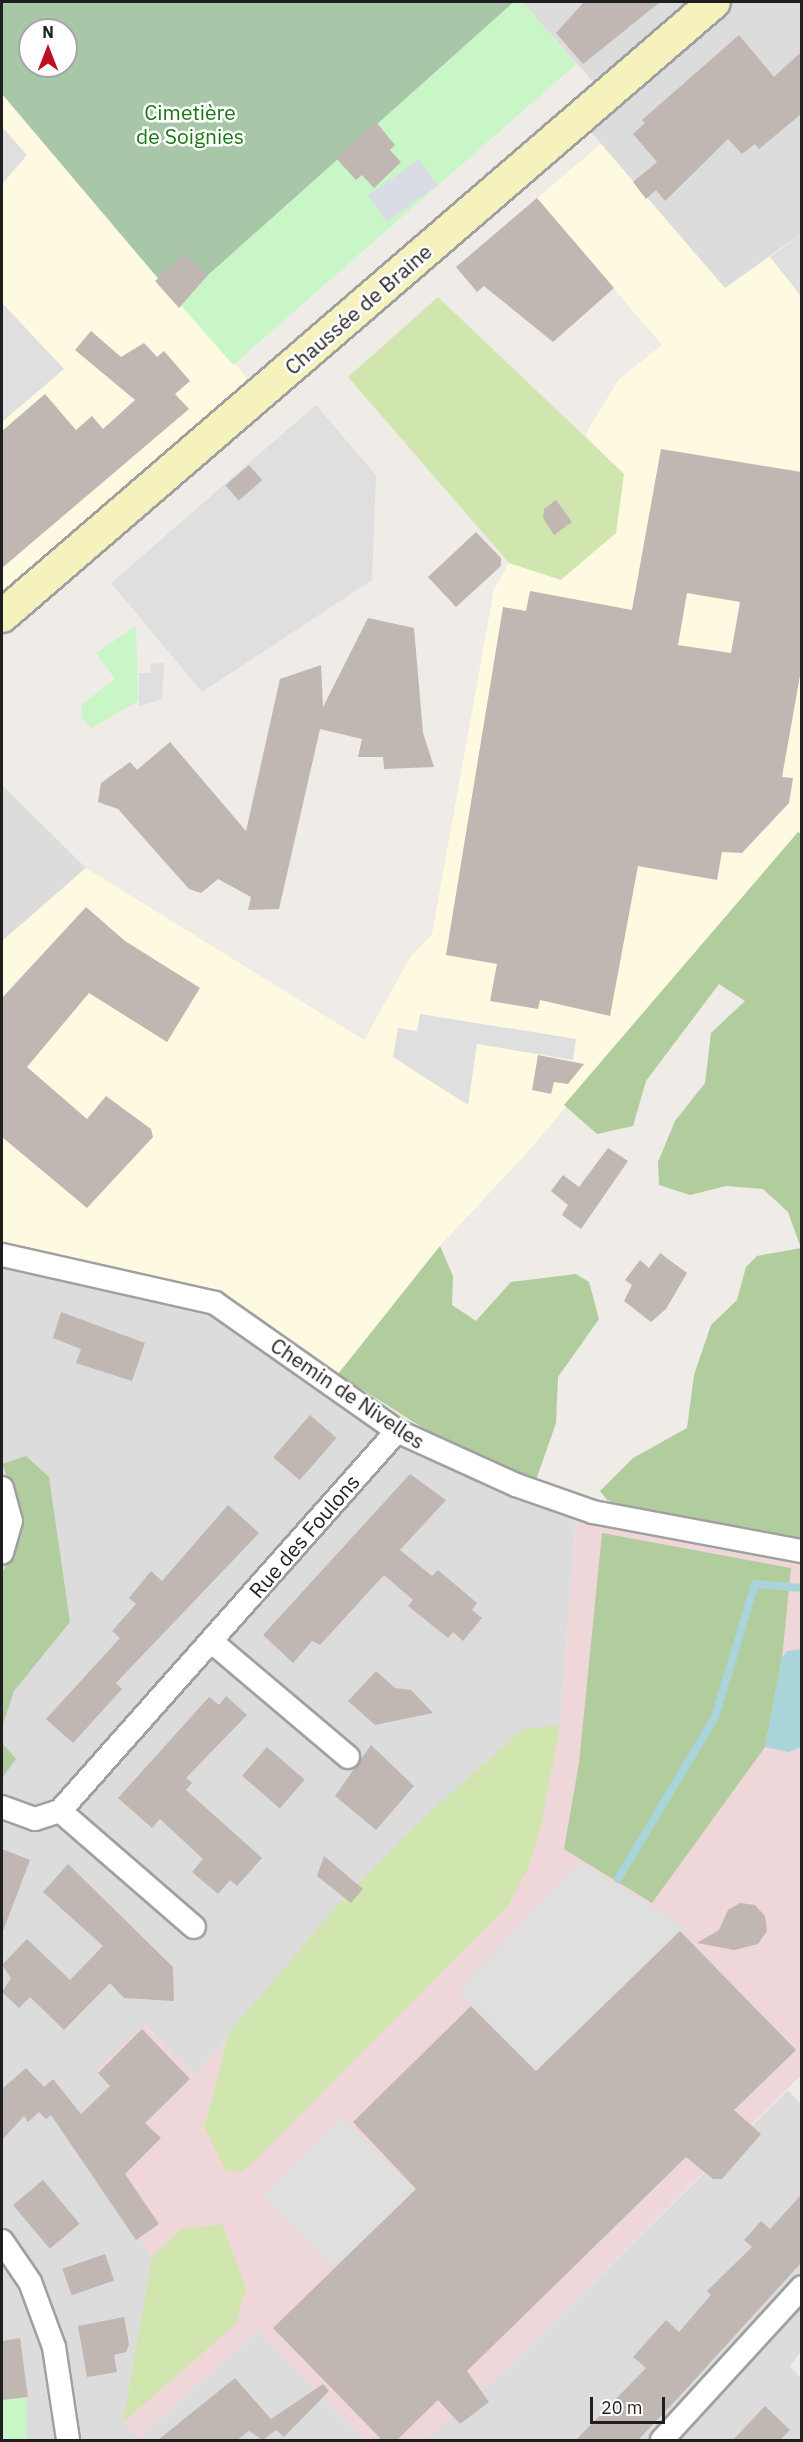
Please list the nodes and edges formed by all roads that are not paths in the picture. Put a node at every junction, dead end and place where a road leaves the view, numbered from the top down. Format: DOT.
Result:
graph roads {
  1 [pos="714,2"];
  2 [pos="2,616"];
  3 [pos="2,1255"];
  4 [pos="397,1431"];
  5 [pos="2,1488"];
  6 [pos="801,1551"];
  7 [pos="2,1553"];
  8 [pos="212,1642"];
  9 [pos="348,1757"];
  10 [pos="2,1807"];
  11 [pos="60,1811"];
  12 [pos="194,1927"];
  13 [pos="2,2241"];
  14 [pos="801,2287"];
  15 [pos="68,2440"];
  16 [pos="662,2440"];
  1 -- 2 [label="street, Chaussée de Braine"];
  3 -- 4 [label="street, Chemin de Nivelles"];
  4 -- 6 [label="street, Chemin de Nivelles"];
  4 -- 8 [label="street, Rue des Foulons"];
  5 -- 7 [label="street"];
  8 -- 9 [label="street"];
  8 -- 11 [label="street, Rue des Foulons"];
  10 -- 11 [label="street"];
  11 -- 12 [label="street"];
  13 -- 15 [label="street"];
  14 -- 16 [label="street"];
}
